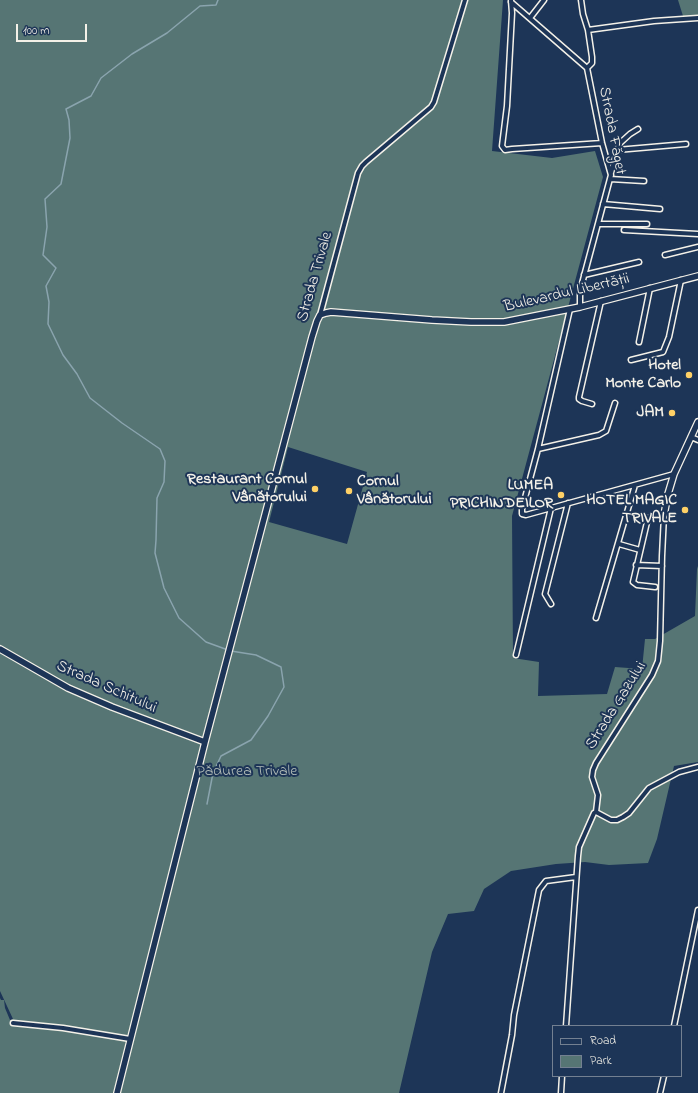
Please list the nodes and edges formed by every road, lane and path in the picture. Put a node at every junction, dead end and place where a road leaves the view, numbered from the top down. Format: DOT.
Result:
graph roads {
  1 [pos="466,0"];
  2 [pos="544,0"];
  3 [pos="581,0"];
  4 [pos="511,1"];
  5 [pos="530,18"];
  6 [pos="698,18"];
  7 [pos="588,30"];
  8 [pos="586,68"];
  9 [pos="638,129"];
  10 [pos="602,143"];
  11 [pos="686,144"];
  12 [pos="618,150"];
  13 [pos="611,177"];
  14 [pos="644,181"];
  15 [pos="603,204"];
  16 [pos="660,209"];
  17 [pos="598,224"];
  18 [pos="647,224"];
  19 [pos="624,230"];
  20 [pos="698,234"];
  21 [pos="698,248"];
  22 [pos="665,255"];
  23 [pos="639,262"];
  24 [pos="584,275"];
  25 [pos="698,276"];
  26 [pos="681,280"];
  27 [pos="650,288"];
  28 [pos="602,301"];
  29 [pos="580,307"];
  30 [pos="570,309"];
  31 [pos="320,316"];
  32 [pos="639,342"];
  33 [pos="631,360"];
  34 [pos="592,404"];
  35 [pos="615,404"];
  36 [pos="698,422"];
  37 [pos="691,438"];
  38 [pos="698,440"];
  39 [pos="538,449"];
  40 [pos="674,474"];
  41 [pos="635,485"];
  42 [pos="568,503"];
  43 [pos="551,508"];
  44 [pos="664,515"];
  45 [pos="648,518"];
  46 [pos="619,544"];
  47 [pos="640,550"];
  48 [pos="636,565"];
  49 [pos="662,566"];
  50 [pos="655,587"];
  51 [pos="551,604"];
  52 [pos="596,618"];
  53 [pos="0,649"];
  54 [pos="516,655"];
  55 [pos="205,742"];
  56 [pos="698,767"];
  57 [pos="596,812"];
  58 [pos="576,877"];
  59 [pos="698,910"];
  60 [pos="13,1023"];
  61 [pos="566,1025"];
  62 [pos="674,1025"];
  63 [pos="130,1039"];
  64 [pos="562,1077"];
  65 [pos="664,1077"];
  66 [pos="117,1093"];
  67 [pos="501,1093"];
  68 [pos="561,1093"];
  69 [pos="660,1093"];
  1 -- 31 [label="street, Strada Trivale"];
  2 -- 5 [label="street"];
  3 -- 7 [label="street, Strada Făget"];
  4 -- 5 [label="street"];
  4 -- 10 [label="street"];
  5 -- 8 [label="street"];
  6 -- 7 [label="street"];
  7 -- 8 [label="street, Strada Făget"];
  8 -- 10 [label="street, Strada Făget"];
  9 -- 12 [label="street"];
  10 -- 13 [label="street, Strada Făget"];
  11 -- 12 [label="street"];
  12 -- 13 [label="street"];
  13 -- 14 [label="street"];
  13 -- 15 [label="street, Strada Făget"];
  15 -- 16 [label="street"];
  15 -- 17 [label="street, Strada Făget"];
  17 -- 18 [label="street"];
  17 -- 24 [label="street, Strada Făget"];
  19 -- 20 [label="street"];
  21 -- 22 [label="street"];
  23 -- 24 [label="street"];
  24 -- 29 [label="street, Strada Făget"];
  25 -- 26 [label="main road, Bulevardul Libertății"];
  26 -- 27 [label="main road, Bulevardul Libertății"];
  26 -- 33 [label="street"];
  27 -- 28 [label="main road, Bulevardul Libertății"];
  27 -- 32 [label="street"];
  28 -- 29 [label="main road, Bulevardul Libertății"];
  28 -- 34 [label="street"];
  29 -- 30 [label="main road, Bulevardul Libertății"];
  30 -- 31 [label="main road, Bulevardul Libertății"];
  30 -- 39 [label="street"];
  31 -- 55 [label="main road, Strada Trivale"];
  35 -- 39 [label="street"];
  36 -- 37 [label="main road"];
  37 -- 38 [label="street"];
  37 -- 40 [label="main road"];
  39 -- 43 [label="street"];
  40 -- 41 [label="street"];
  40 -- 44 [label="main road"];
  41 -- 42 [label="street"];
  41 -- 46 [label="street"];
  42 -- 43 [label="street"];
  42 -- 51 [label="street"];
  43 -- 54 [label="street"];
  44 -- 49 [label="street, Strada Gazului"];
  45 -- 47 [label="street"];
  46 -- 47 [label="street"];
  46 -- 52 [label="street"];
  47 -- 48 [label="street"];
  48 -- 49 [label="street"];
  48 -- 50 [label="street"];
  49 -- 57 [label="street, Strada Gazului"];
  53 -- 55 [label="main road, Strada Schitului"];
  55 -- 63 [label="main road, Strada Trivale"];
  56 -- 57 [label="street"];
  57 -- 58 [label="street"];
  58 -- 61 [label="street"];
  58 -- 67 [label="street"];
  59 -- 62 [label="street"];
  60 -- 63 [label="street"];
  63 -- 66 [label="main road, Strada Trivale"];
  64 -- 68 [label="street"];
  65 -- 69 [label="street"];
}
